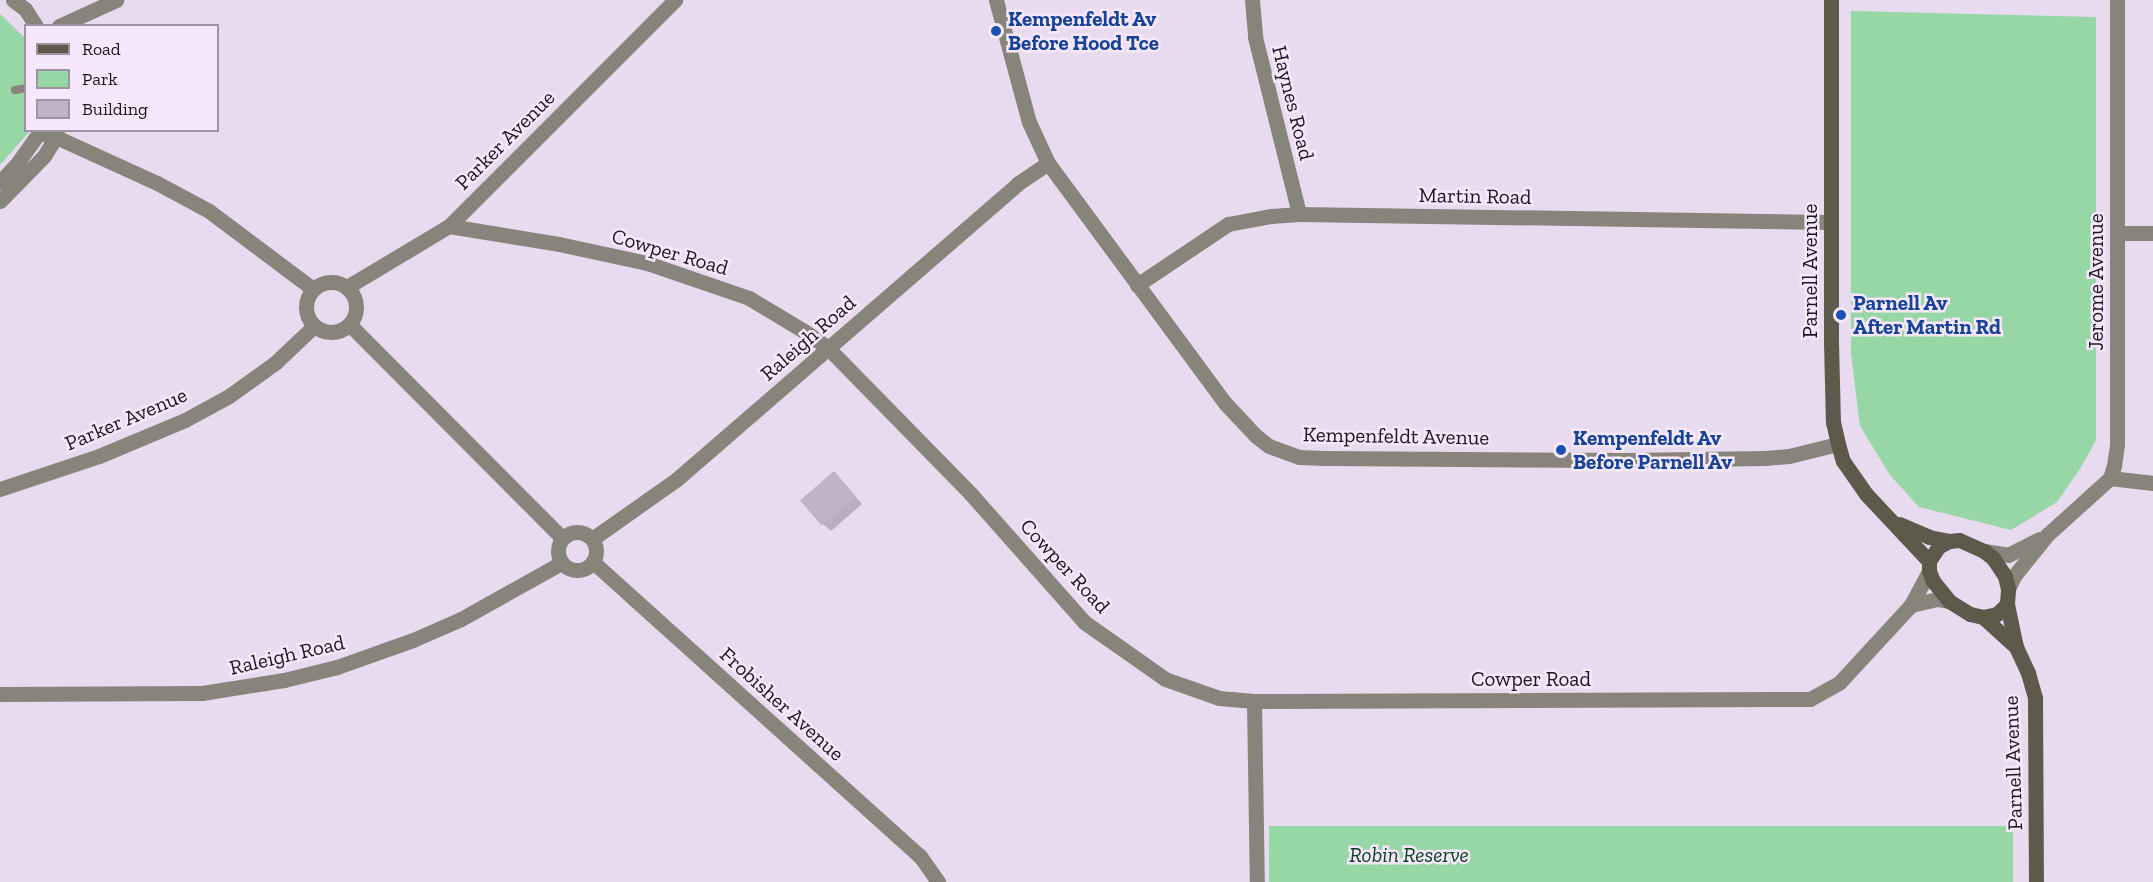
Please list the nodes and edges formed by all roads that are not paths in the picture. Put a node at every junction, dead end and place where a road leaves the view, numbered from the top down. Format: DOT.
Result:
graph roads {
  1 [pos="13,0"];
  2 [pos="116,0"];
  3 [pos="675,0"];
  4 [pos="996,0"];
  5 [pos="1252,0"];
  6 [pos="1831,0"];
  7 [pos="2117,0"];
  8 [pos="35,24"];
  9 [pos="63,24"];
  10 [pos="24,88"];
  11 [pos="15,90"];
  12 [pos="41,132"];
  13 [pos="56,134"];
  14 [pos="1048,163"];
  15 [pos="0,182"];
  16 [pos="0,201"];
  17 [pos="1299,214"];
  18 [pos="1831,222"];
  19 [pos="449,226"];
  20 [pos="2117,233"];
  21 [pos="2153,233"];
  22 [pos="1137,285"];
  23 [pos="348,287"];
  24 [pos="313,289"];
  25 [pos="350,325"];
  26 [pos="314,326"];
  27 [pos="828,348"];
  28 [pos="1838,444"];
  29 [pos="2110,478"];
  30 [pos="2153,483"];
  31 [pos="0,489"];
  32 [pos="1893,522"];
  33 [pos="2047,535"];
  34 [pos="562,538"];
  35 [pos="592,539"];
  36 [pos="1949,541"];
  37 [pos="1984,551"];
  38 [pos="593,562"];
  39 [pos="561,563"];
  40 [pos="1929,566"];
  41 [pos="2007,597"];
  42 [pos="1949,601"];
  43 [pos="1911,605"];
  44 [pos="1983,617"];
  45 [pos="2016,647"];
  46 [pos="0,694"];
  47 [pos="1254,700"];
  48 [pos="938,882"];
  49 [pos="1257,882"];
  50 [pos="2036,882"];
  1 -- 8 [label="street"];
  2 -- 9 [label="street"];
  3 -- 19 [label="street, Parker Avenue"];
  4 -- 14 [label="street, Kempenfeldt Avenue"];
  5 -- 17 [label="street, Haynes Road"];
  6 -- 18 [label="street, Parnell Avenue"];
  7 -- 20 [label="street, Jerome Avenue"];
  10 -- 11 [label="lane"];
  12 -- 13 [label="street"];
  12 -- 15 [label="street"];
  13 -- 16 [label="street"];
  13 -- 24 [label="street"];
  14 -- 22 [label="street, Kempenfeldt Avenue"];
  14 -- 27 [label="street, Raleigh Road"];
  17 -- 18 [label="street, Martin Road"];
  17 -- 22 [label="street, Martin Road"];
  18 -- 28 [label="street, Parnell Avenue"];
  19 -- 23 [label="street, Parker Avenue"];
  19 -- 27 [label="street, Cowper Road"];
  20 -- 21 [label="street"];
  20 -- 29 [label="street, Jerome Avenue"];
  22 -- 28 [label="street, Kempenfeldt Avenue"];
  23 -- 24 [label="street"];
  23 -- 25 [label="street"];
  24 -- 26 [label="street"];
  25 -- 26 [label="street"];
  25 -- 34 [label="street"];
  26 -- 31 [label="street, Parker Avenue"];
  27 -- 35 [label="street, Raleigh Road"];
  27 -- 47 [label="street, Cowper Road"];
  28 -- 32 [label="street, Parnell Avenue"];
  29 -- 30 [label="street"];
  29 -- 33 [label="street"];
  32 -- 36 [label="street, Parnell Avenue"];
  32 -- 40 [label="street, Parnell Avenue"];
  33 -- 37 [label="street"];
  33 -- 41 [label="street"];
  34 -- 35 [label="street"];
  34 -- 39 [label="street"];
  35 -- 38 [label="street"];
  36 -- 37 [label="street, Parnell Avenue"];
  36 -- 40 [label="street"];
  37 -- 41 [label="street, Parnell Avenue"];
  38 -- 39 [label="street"];
  38 -- 48 [label="street, Frobisher Avenue"];
  39 -- 46 [label="street, Raleigh Road"];
  40 -- 42 [label="street, Parnell Avenue"];
  40 -- 43 [label="street, Cowper Road"];
  41 -- 44 [label="street"];
  41 -- 45 [label="street, Parnell Avenue"];
  42 -- 43 [label="street"];
  42 -- 44 [label="street, Parnell Avenue"];
  43 -- 47 [label="street, Cowper Road"];
  44 -- 45 [label="street, Parnell Avenue"];
  45 -- 50 [label="street, Parnell Avenue"];
  47 -- 49 [label="street"];
}
